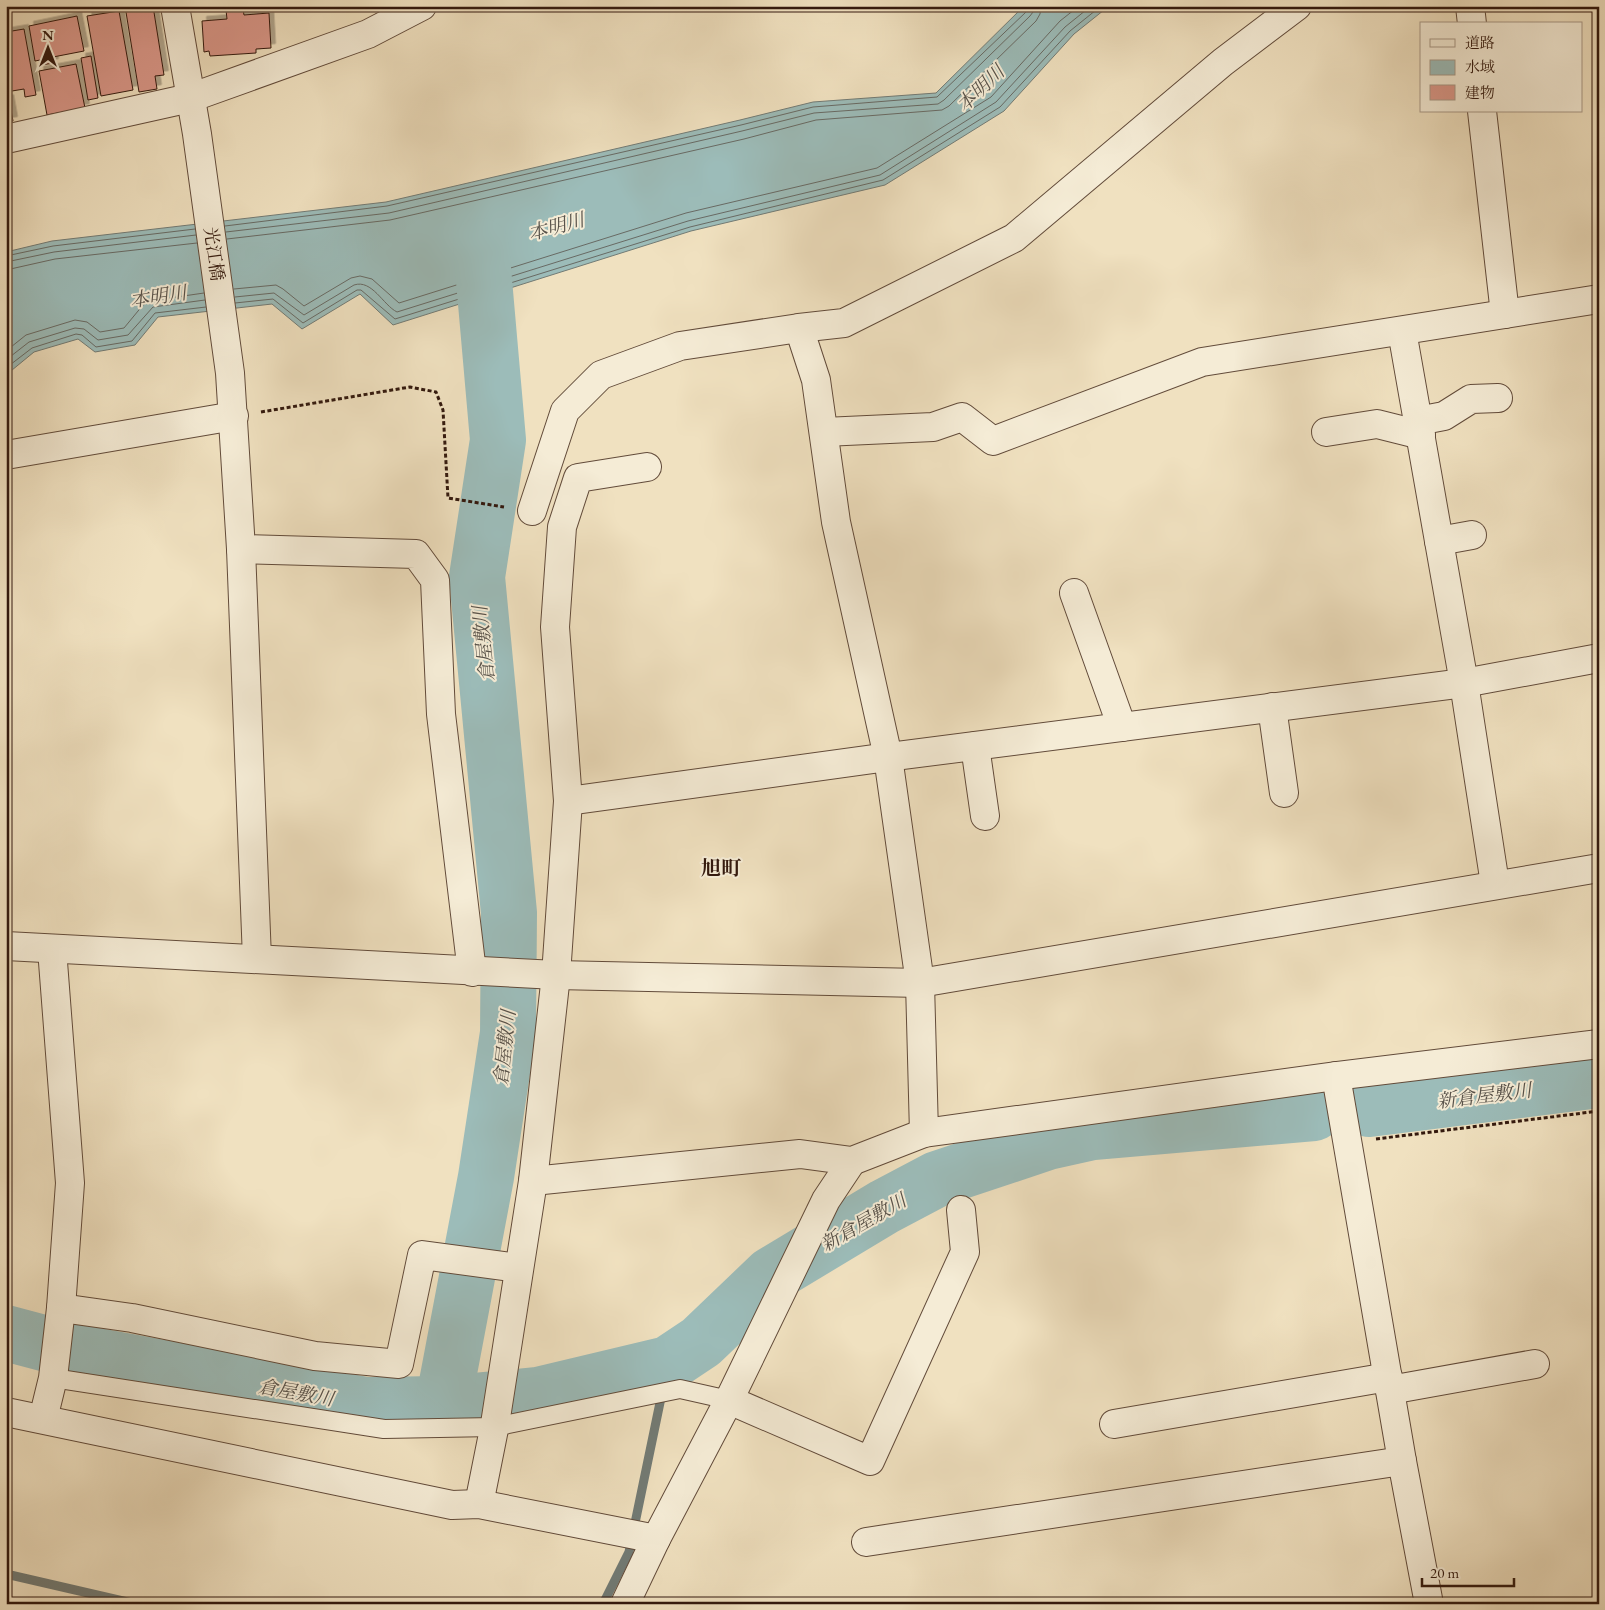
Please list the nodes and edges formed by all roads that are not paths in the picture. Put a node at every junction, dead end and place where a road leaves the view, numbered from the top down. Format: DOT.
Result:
graph roads {
  1 [pos="175,6"];
  2 [pos="422,6"];
  3 [pos="1297,6"];
  4 [pos="1470,6"];
  5 [pos="1472,22"];
  6 [pos="190,98"];
  7 [pos="1482,112"];
  8 [pos="6,139"];
  9 [pos="1599,299"];
  10 [pos="1505,314"];
  11 [pos="800,328"];
  12 [pos="1402,331"];
  13 [pos="1498,398"];
  14 [pos="234,416"];
  15 [pos="1420,428"];
  16 [pos="824,432"];
  17 [pos="1326,432"];
  18 [pos="6,455"];
  19 [pos="647,467"];
  20 [pos="532,511"];
  21 [pos="1472,534"];
  22 [pos="1439,541"];
  23 [pos="241,550"];
  24 [pos="1074,593"];
  25 [pos="1599,658"];
  26 [pos="1464,683"];
  27 [pos="1272,707"];
  28 [pos="1122,727"];
  29 [pos="975,746"];
  30 [pos="888,757"];
  31 [pos="1284,793"];
  32 [pos="568,800"];
  33 [pos="985,816"];
  34 [pos="1599,868"];
  35 [pos="1495,884"];
  36 [pos="6,946"];
  37 [pos="52,949"];
  38 [pos="257,958"];
  39 [pos="482,972"];
  40 [pos="547,975"];
  41 [pos="920,983"];
  42 [pos="1599,1044"];
  43 [pos="1336,1076"];
  44 [pos="924,1134"];
  45 [pos="852,1161"];
  46 [pos="533,1181"];
  47 [pos="962,1210"];
  48 [pos="507,1266"];
  49 [pos="61,1308"];
  50 [pos="1535,1364"];
  51 [pos="53,1377"];
  52 [pos="1389,1384"];
  53 [pos="729,1400"];
  54 [pos="6,1412"];
  55 [pos="43,1419"];
  56 [pos="1114,1424"];
  57 [pos="494,1425"];
  58 [pos="1402,1461"];
  59 [pos="479,1504"];
  60 [pos="656,1539"];
  61 [pos="866,1542"];
  62 [pos="625,1604"];
  63 [pos="1428,1604"];
  1 -- 6 [label="street, 光江橋"];
  2 -- 6 [label="street"];
  3 -- 11 [label="street"];
  4 -- 5 [label="street"];
  6 -- 8 [label="street"];
  6 -- 14 [label="street, 光江橋"];
  7 -- 10 [label="street"];
  9 -- 10 [label="street"];
  10 -- 12 [label="street"];
  11 -- 16 [label="street"];
  11 -- 20 [label="street"];
  12 -- 15 [label="street"];
  12 -- 16 [label="street"];
  13 -- 15 [label="street"];
  14 -- 18 [label="street"];
  14 -- 23 [label="street, 光江橋"];
  15 -- 17 [label="street"];
  15 -- 22 [label="street"];
  16 -- 30 [label="street"];
  19 -- 32 [label="street"];
  21 -- 22 [label="street"];
  22 -- 26 [label="street"];
  23 -- 38 [label="street, 光江橋"];
  23 -- 39 [label="street"];
  24 -- 28 [label="street"];
  25 -- 26 [label="street"];
  26 -- 27 [label="street"];
  26 -- 35 [label="street"];
  27 -- 28 [label="street"];
  27 -- 31 [label="street"];
  28 -- 29 [label="street"];
  29 -- 30 [label="street"];
  29 -- 33 [label="street"];
  30 -- 32 [label="street"];
  30 -- 41 [label="street"];
  32 -- 40 [label="street"];
  34 -- 35 [label="street"];
  35 -- 41 [label="street"];
  36 -- 37 [label="street"];
  37 -- 38 [label="street"];
  37 -- 49 [label="street"];
  38 -- 39 [label="street"];
  39 -- 40 [label="street"];
  40 -- 41 [label="street"];
  40 -- 46 [label="street"];
  41 -- 44 [label="street"];
  42 -- 43 [label="street"];
  43 -- 44 [label="street"];
  43 -- 52 [label="street"];
  44 -- 45 [label="street"];
  45 -- 46 [label="street"];
  45 -- 53 [label="street"];
  46 -- 48 [label="street"];
  47 -- 53 [label="street"];
  48 -- 49 [label="street"];
  48 -- 57 [label="street"];
  49 -- 51 [label="street"];
  50 -- 52 [label="street"];
  51 -- 55 [label="street"];
  51 -- 57 [label="lane"];
  52 -- 56 [label="street"];
  52 -- 58 [label="street"];
  53 -- 57 [label="lane"];
  53 -- 60 [label="street"];
  54 -- 55 [label="street"];
  55 -- 59 [label="street"];
  57 -- 59 [label="street"];
  58 -- 61 [label="street"];
  58 -- 63 [label="street"];
  59 -- 60 [label="street"];
  60 -- 62 [label="street"];
}
